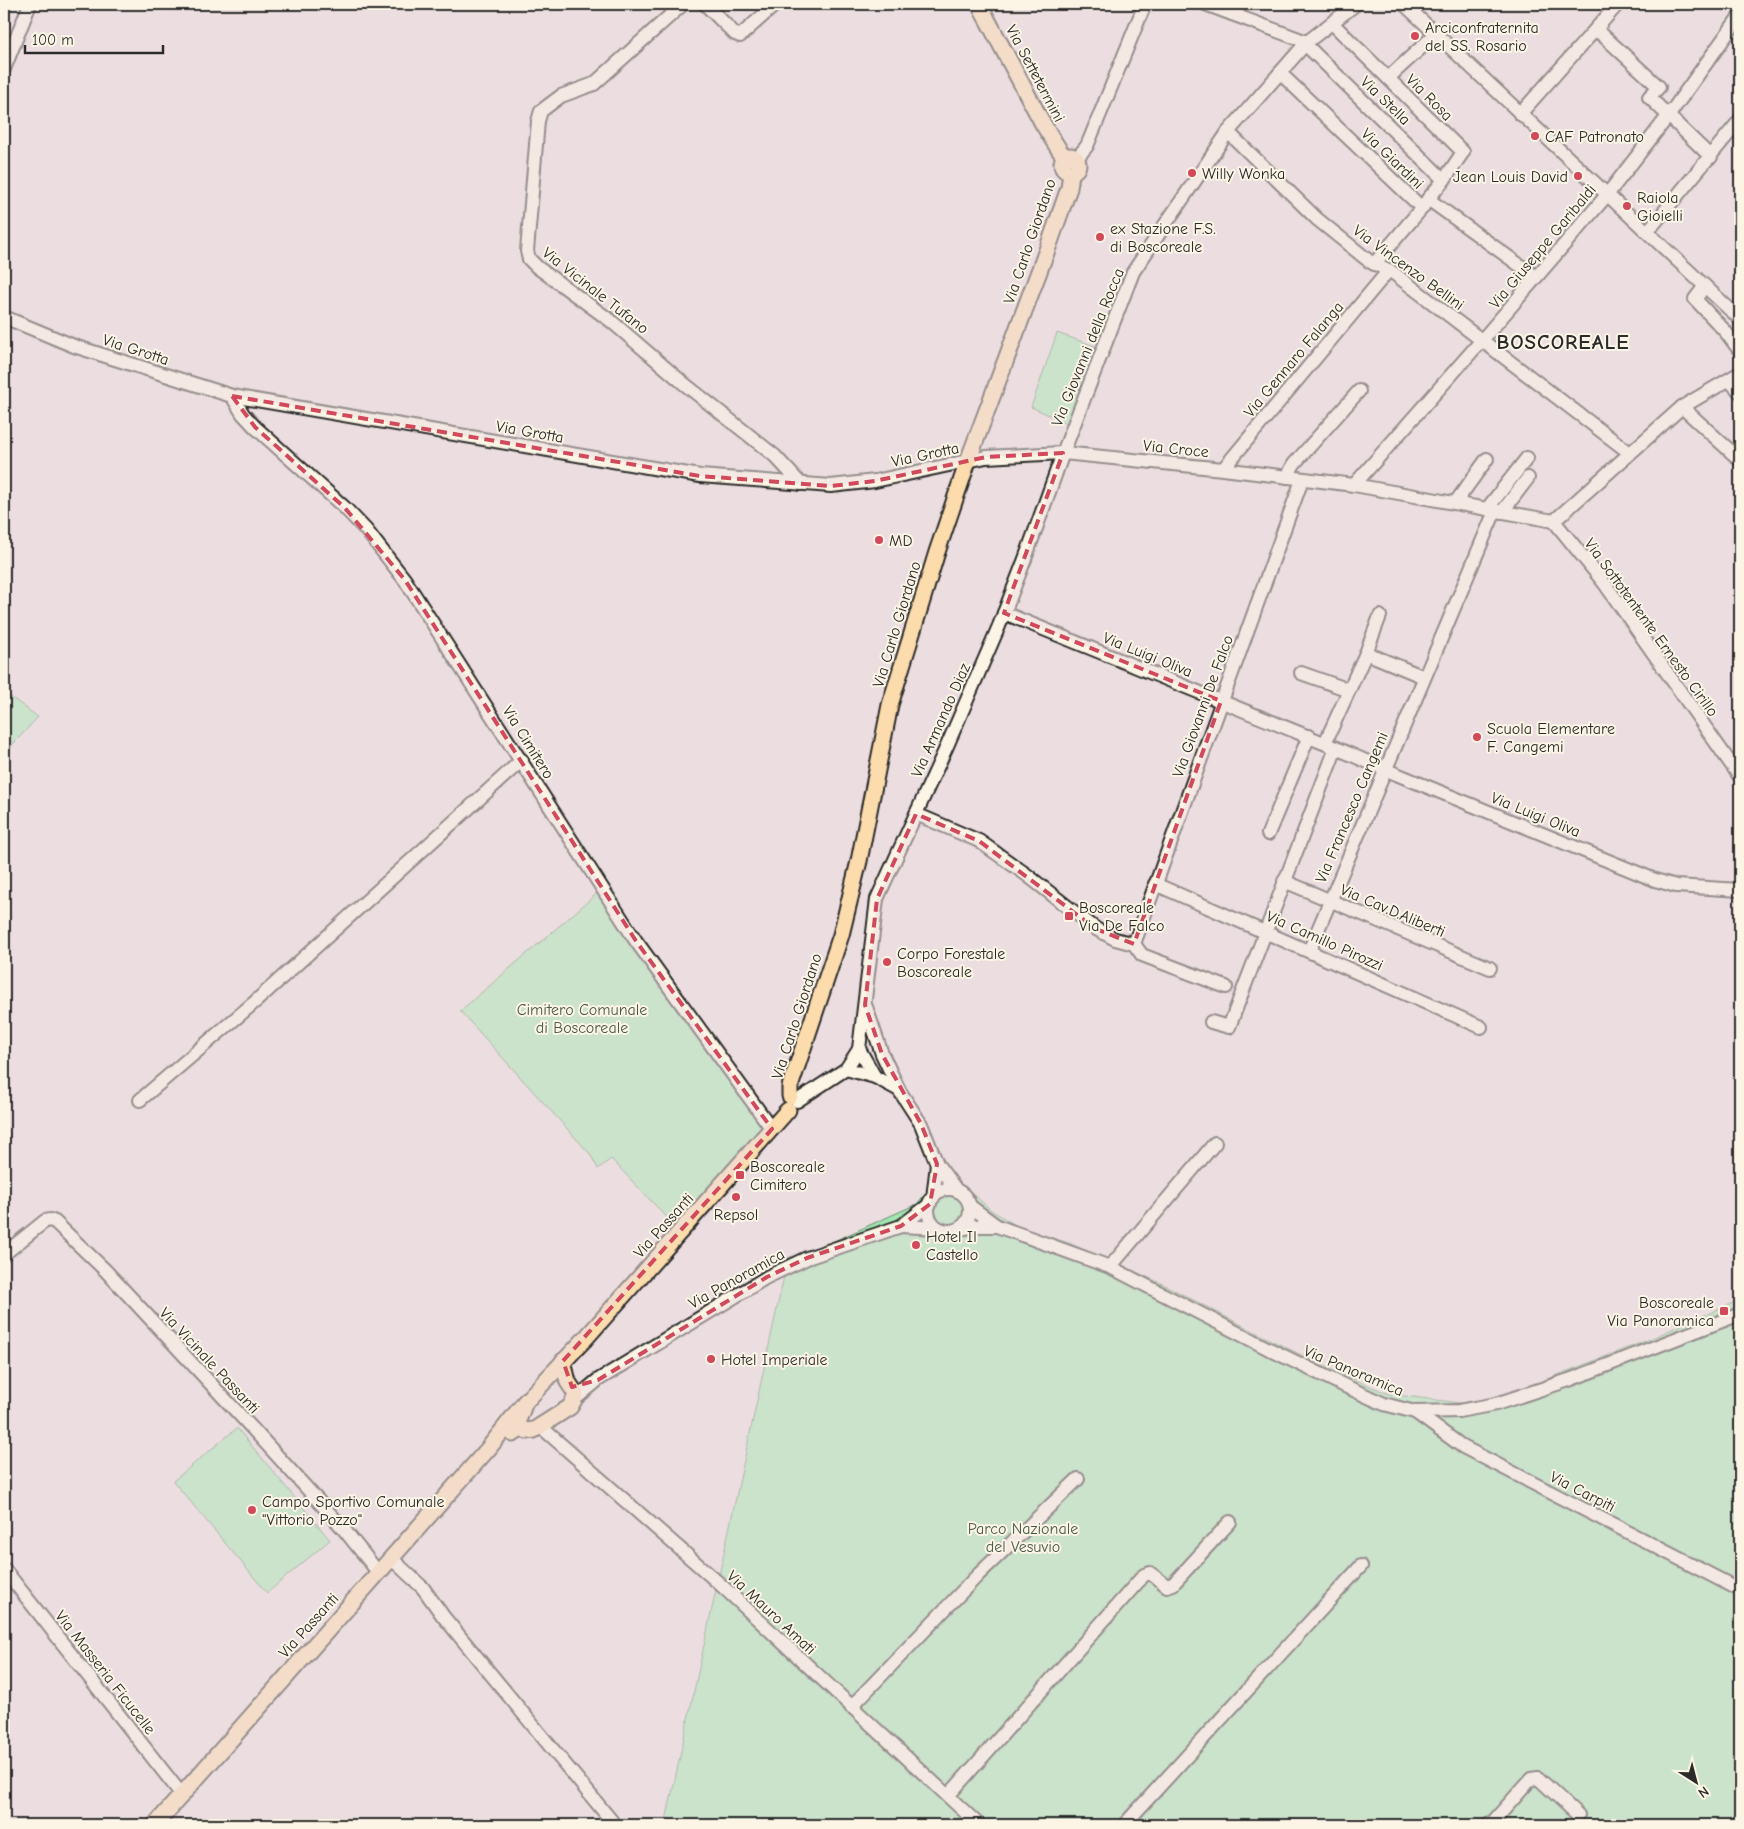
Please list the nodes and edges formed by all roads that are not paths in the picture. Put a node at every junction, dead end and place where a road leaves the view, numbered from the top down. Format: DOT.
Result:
graph roads {
  1 [pos="30,4"];
  2 [pos="683,4"];
  3 [pos="705,4"];
  4 [pos="776,4"];
  5 [pos="979,4"];
  6 [pos="1145,4"];
  7 [pos="1205,4"];
  8 [pos="1242,4"];
  9 [pos="1356,4"];
  10 [pos="1404,4"];
  11 [pos="1618,4"];
  12 [pos="1232,14"];
  13 [pos="1740,16"];
  14 [pos="1332,23"];
  15 [pos="1596,29"];
  16 [pos="1436,34"];
  17 [pos="1306,43"];
  18 [pos="4,69"];
  19 [pos="1280,73"];
  20 [pos="1388,78"];
  21 [pos="1520,114"];
  22 [pos="1669,115"];
  23 [pos="1740,120"];
  24 [pos="1228,132"];
  25 [pos="1711,157"];
  26 [pos="1071,163"];
  27 [pos="1444,180"];
  28 [pos="1606,195"];
  29 [pos="1425,203"];
  30 [pos="1648,231"];
  31 [pos="1374,264"];
  32 [pos="1389,270"];
  33 [pos="1536,277"];
  34 [pos="1706,286"];
  35 [pos="4,317"];
  36 [pos="1740,319"];
  37 [pos="1482,340"];
  38 [pos="1740,350"];
  39 [pos="1735,377"];
  40 [pos="1359,390"];
  41 [pos="1740,392"];
  42 [pos="232,396"];
  43 [pos="1682,407"];
  44 [pos="1063,453"];
  45 [pos="1630,453"];
  46 [pos="1527,458"];
  47 [pos="1487,459"];
  48 [pos="1740,460"];
  49 [pos="968,461"];
  50 [pos="1223,469"];
  51 [pos="1287,477"];
  52 [pos="1528,478"];
  53 [pos="1302,480"];
  54 [pos="801,484"];
  55 [pos="1354,485"];
  56 [pos="1454,504"];
  57 [pos="1495,511"];
  58 [pos="1554,521"];
  59 [pos="1004,613"];
  60 [pos="1380,616"];
  61 [pos="1366,653"];
  62 [pos="1300,673"];
  63 [pos="1424,677"];
  64 [pos="1349,690"];
  65 [pos="1221,701"];
  66 [pos="1309,736"];
  67 [pos="1331,745"];
  68 [pos="522,760"];
  69 [pos="1384,769"];
  70 [pos="1740,777"];
  71 [pos="916,814"];
  72 [pos="1268,834"];
  73 [pos="1284,881"];
  74 [pos="1155,884"];
  75 [pos="1740,890"];
  76 [pos="1329,901"];
  77 [pos="1264,932"];
  78 [pos="1134,944"];
  79 [pos="1308,951"];
  80 [pos="1490,968"];
  81 [pos="1226,987"];
  82 [pos="865,1005"];
  83 [pos="1211,1022"];
  84 [pos="1481,1027"];
  85 [pos="859,1049"];
  86 [pos="882,1054"];
  87 [pos="846,1069"];
  88 [pos="875,1077"];
  89 [pos="899,1090"];
  90 [pos="140,1100"];
  91 [pos="792,1102"];
  92 [pos="772,1130"];
  93 [pos="1215,1143"];
  94 [pos="937,1164"];
  95 [pos="957,1191"];
  96 [pos="931,1201"];
  97 [pos="970,1206"];
  98 [pos="901,1226"];
  99 [pos="997,1226"];
  100 [pos="938,1228"];
  101 [pos="958,1229"];
  102 [pos="4,1254"];
  103 [pos="1110,1267"];
  104 [pos="1740,1314"];
  105 [pos="564,1362"];
  106 [pos="538,1389"];
  107 [pos="572,1390"];
  108 [pos="525,1402"];
  109 [pos="1416,1412"];
  110 [pos="540,1426"];
  111 [pos="521,1429"];
  112 [pos="488,1449"];
  113 [pos="1078,1479"];
  114 [pos="1230,1522"];
  115 [pos="391,1558"];
  116 [pos="1361,1566"];
  117 [pos="4,1569"];
  118 [pos="378,1572"];
  119 [pos="1740,1590"];
  120 [pos="851,1707"];
  121 [pos="182,1795"];
  122 [pos="948,1796"];
  123 [pos="1578,1816"];
  124 [pos="155,1825"];
  125 [pos="615,1825"];
  126 [pos="979,1825"];
  127 [pos="1124,1825"];
  128 [pos="1488,1825"];
  1 -- 18 [label="street"];
  2 -- 54 [label="street, Via Vicinale Tufano"];
  3 -- 4 [label="street"];
  5 -- 26 [label="main road, Via Settetermini"];
  6 -- 26 [label="street"];
  7 -- 12 [label="street"];
  8 -- 12 [label="street"];
  9 -- 14 [label="street, Via Giovanni della Rocca"];
  10 -- 16 [label="street"];
  11 -- 15 [label="street"];
  12 -- 17 [label="street"];
  13 -- 22 [label="street, Via Giuseppe Garibaldi"];
  14 -- 17 [label="street, Via Giovanni della Rocca"];
  14 -- 20 [label="street, Via Rosa"];
  15 -- 21 [label="street"];
  15 -- 22 [label="street"];
  16 -- 20 [label="street"];
  16 -- 21 [label="street"];
  17 -- 19 [label="street, Via Giovanni della Rocca"];
  17 -- 27 [label="street, Via Stella"];
  19 -- 24 [label="street, Via Giovanni della Rocca"];
  19 -- 29 [label="street, Via Giardini"];
  20 -- 27 [label="street, Via Rosa"];
  21 -- 28 [label="street"];
  22 -- 25 [label="street"];
  22 -- 28 [label="street, Via Giuseppe Garibaldi"];
  23 -- 25 [label="street"];
  24 -- 31 [label="street, Via Vincenzo Bellini"];
  24 -- 44 [label="street, Via Giovanni della Rocca"];
  25 -- 30 [label="street"];
  26 -- 49 [label="main road, Via Carlo Giordano"];
  27 -- 29 [label="street, Via Rosa"];
  28 -- 30 [label="street"];
  28 -- 33 [label="street, Via Giuseppe Garibaldi"];
  29 -- 31 [label="street, Via Rosa"];
  29 -- 33 [label="street, Via Giardini"];
  30 -- 34 [label="street"];
  31 -- 32 [label="street, Via Vincenzo Bellini"];
  32 -- 37 [label="street, Via Vincenzo Bellini"];
  32 -- 50 [label="street, Via Gennaro Falanga"];
  33 -- 37 [label="street, Via Giuseppe Garibaldi"];
  34 -- 36 [label="street"];
  34 -- 38 [label="street"];
  35 -- 42 [label="street, Via Grotta"];
  37 -- 45 [label="street, Via Vincenzo Bellini"];
  37 -- 55 [label="street, Via Giuseppe Garibaldi"];
  39 -- 41 [label="street"];
  39 -- 43 [label="street"];
  40 -- 51 [label="street"];
  42 -- 54 [label="street, Via Grotta"];
  42 -- 68 [label="street, Via Cimitero"];
  43 -- 45 [label="street"];
  43 -- 48 [label="street"];
  44 -- 49 [label="street, Via Grotta"];
  44 -- 50 [label="street, Via Croce"];
  44 -- 59 [label="street, Via Armando Diaz"];
  45 -- 58 [label="street"];
  46 -- 57 [label="street"];
  47 -- 56 [label="street"];
  49 -- 54 [label="street, Via Grotta"];
  49 -- 91 [label="main road, Via Carlo Giordano"];
  50 -- 51 [label="street, Via Croce"];
  51 -- 53 [label="street, Via Croce"];
  52 -- 57 [label="street"];
  53 -- 55 [label="street, Via Croce"];
  53 -- 65 [label="street, Via Giovanni De Falco"];
  55 -- 56 [label="street, Via Croce"];
  56 -- 57 [label="street, Via Croce"];
  57 -- 58 [label="street, Via Croce"];
  57 -- 63 [label="street, Via Francesco Cangemi"];
  58 -- 70 [label="street, Via Sottotentente Ernesto Cirillo"];
  59 -- 65 [label="street, Via Luigi Oliva"];
  59 -- 71 [label="street, Via Armando Diaz"];
  60 -- 61 [label="street"];
  61 -- 63 [label="street"];
  61 -- 64 [label="street"];
  62 -- 64 [label="street"];
  63 -- 69 [label="street, Via Francesco Cangemi"];
  64 -- 67 [label="street"];
  65 -- 66 [label="street, Via Luigi Oliva"];
  65 -- 74 [label="street, Via Giovanni De Falco"];
  66 -- 67 [label="street, Via Luigi Oliva"];
  66 -- 72 [label="street"];
  67 -- 69 [label="street, Via Luigi Oliva"];
  67 -- 73 [label="street"];
  68 -- 90 [label="street"];
  68 -- 92 [label="street, Via Cimitero"];
  69 -- 75 [label="street, Via Luigi Oliva"];
  69 -- 76 [label="street, Via Francesco Cangemi"];
  71 -- 78 [label="street"];
  71 -- 82 [label="street, Via Armando Diaz"];
  73 -- 76 [label="street, Via Cav.D.Aliberti"];
  73 -- 77 [label="street"];
  74 -- 77 [label="street, Via Camillo Pirozzi"];
  74 -- 78 [label="street, Via Giovanni De Falco"];
  76 -- 79 [label="street, Via Francesco Cangemi"];
  76 -- 80 [label="street, Via Cav.D.Aliberti"];
  77 -- 79 [label="street, Via Camillo Pirozzi"];
  77 -- 83 [label="street"];
  78 -- 81 [label="street"];
  79 -- 84 [label="street, Via Camillo Pirozzi"];
  82 -- 85 [label="street, Via Armando Diaz"];
  82 -- 86 [label="street, Via Armando Diaz"];
  85 -- 86 [label="street"];
  85 -- 87 [label="street, Via Passanti"];
  85 -- 88 [label="street"];
  86 -- 89 [label="street, Via Armando Diaz"];
  87 -- 88 [label="street, Via Armando Diaz"];
  87 -- 91 [label="street, Via Passanti"];
  88 -- 89 [label="street, Via Armando Diaz"];
  89 -- 94 [label="street, Via Armando Diaz"];
  91 -- 92 [label="main road, Via Passanti"];
  92 -- 105 [label="main road, Via Passanti"];
  93 -- 103 [label="street"];
  94 -- 95 [label="street, Via Panoramica"];
  94 -- 96 [label="street"];
  95 -- 96 [label="street, Via Panoramica"];
  95 -- 97 [label="street, Via Panoramica"];
  96 -- 98 [label="street, Via Panoramica"];
  96 -- 100 [label="street"];
  97 -- 99 [label="street, Via Panoramica"];
  97 -- 101 [label="street"];
  98 -- 100 [label="street, Via Panoramica"];
  98 -- 107 [label="street, Via Panoramica"];
  99 -- 101 [label="street, Via Panoramica"];
  99 -- 103 [label="street, Via Panoramica"];
  100 -- 101 [label="street, Via Panoramica"];
  102 -- 118 [label="street, Via Vicinale Passanti"];
  103 -- 109 [label="street, Via Panoramica"];
  104 -- 109 [label="street, Via Panoramica"];
  105 -- 106 [label="main road, Via Passanti"];
  105 -- 107 [label="main road"];
  106 -- 107 [label="main road, Via Passanti"];
  106 -- 108 [label="main road, Via Passanti"];
  107 -- 110 [label="main road, Via Passanti"];
  108 -- 111 [label="main road"];
  108 -- 112 [label="main road, Via Passanti"];
  109 -- 119 [label="street, Via Carpiti"];
  110 -- 111 [label="main road, Via Passanti"];
  110 -- 120 [label="street, Via Mauro Amati"];
  111 -- 112 [label="main road, Via Passanti"];
  112 -- 115 [label="main road, Via Passanti"];
  113 -- 120 [label="street"];
  114 -- 122 [label="street"];
  115 -- 118 [label="main road, Via Passanti"];
  115 -- 125 [label="street"];
  116 -- 127 [label="street"];
  117 -- 121 [label="street, Via Masseria Ficucelle"];
  118 -- 121 [label="main road, Via Passanti"];
  120 -- 122 [label="street, Via Mauro Amati"];
  121 -- 124 [label="main road, Via Passanti"];
  122 -- 126 [label="street, Via Mauro Amati"];
  123 -- 128 [label="street"];
}
